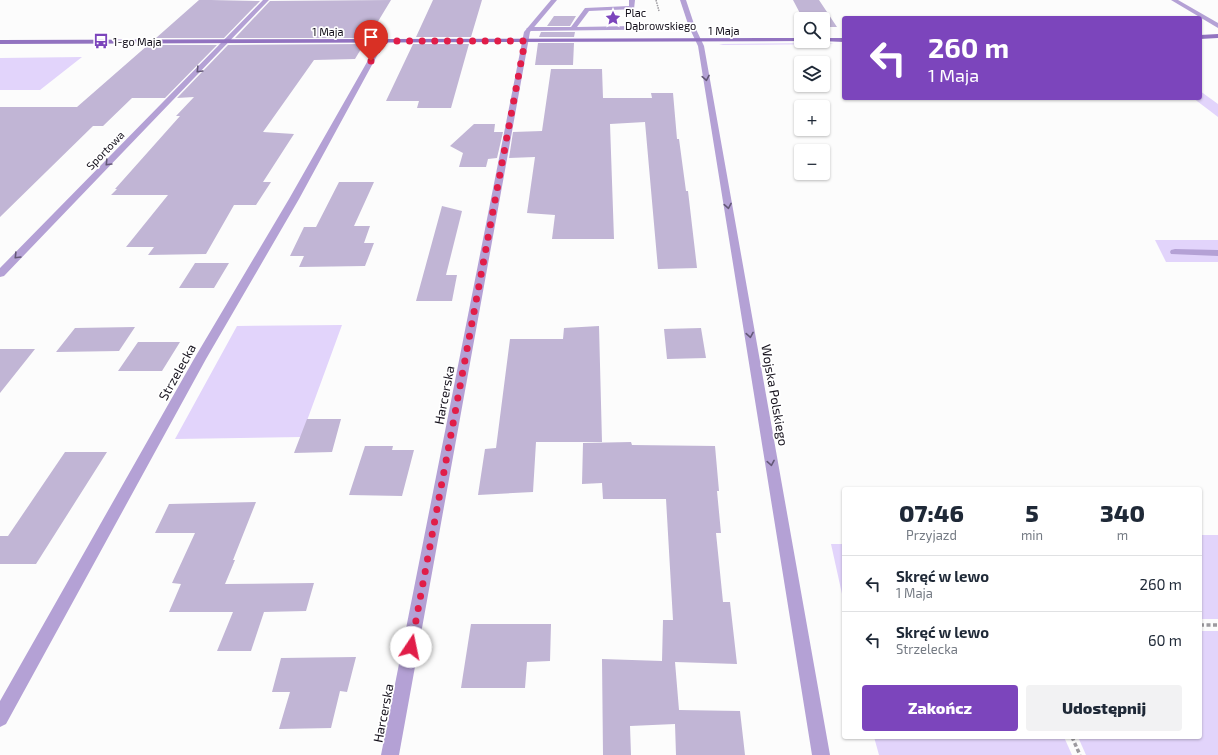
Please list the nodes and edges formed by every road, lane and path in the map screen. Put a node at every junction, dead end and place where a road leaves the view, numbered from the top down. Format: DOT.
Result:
graph roads {
  1 [pos="266,0"];
  2 [pos="554,0"];
  3 [pos="632,0"];
  4 [pos="683,0"];
  5 [pos="1174,0"];
  6 [pos="1201,16"];
  7 [pos="1202,17"];
  8 [pos="1218,26"];
  9 [pos="692,27"];
  10 [pos="574,28"];
  11 [pos="529,29"];
  12 [pos="1218,36"];
  13 [pos="1202,37"];
  14 [pos="699,40"];
  15 [pos="794,40"];
  16 [pos="830,40"];
  17 [pos="842,40"];
  18 [pos="225,41"];
  19 [pos="382,41"];
  20 [pos="525,41"];
  21 [pos="0,42"];
  22 [pos="1175,252"];
  23 [pos="1218,253"];
  24 [pos="0,274"];
  25 [pos="1202,625"];
  26 [pos="1218,625"];
  27 [pos="0,718"];
  28 [pos="1073,739"];
  29 [pos="390,755"];
  30 [pos="821,755"];
  31 [pos="1080,755"];
  1 -- 18 [label="street, Sportowa"];
  2 -- 11 [label="street"];
  3 -- 10 [label="street"];
  4 -- 9 [label="street"];
  5 -- 6 [label="street"];
  7 -- 8 [label="street"];
  9 -- 10 [label="street"];
  9 -- 14 [label="street"];
  10 -- 11 [label="street"];
  11 -- 20 [label="street"];
  12 -- 13 [label="main road"];
  14 -- 15 [label="main road, 1 Maja"];
  14 -- 20 [label="main road, 1 Maja"];
  14 -- 30 [label="street, Wojska Polskiego, one-way"];
  16 -- 17 [label="main road"];
  18 -- 19 [label="main road, 1 Maja"];
  18 -- 21 [label="main road, 1 Maja"];
  18 -- 24 [label="street, Sportowa, one-way"];
  19 -- 20 [label="main road, 1 Maja"];
  19 -- 27 [label="street, Strzelecka"];
  20 -- 29 [label="street, Harcerska"];
  22 -- 23 [label="street"];
  25 -- 26 [label="path"];
  28 -- 31 [label="path"];
}
